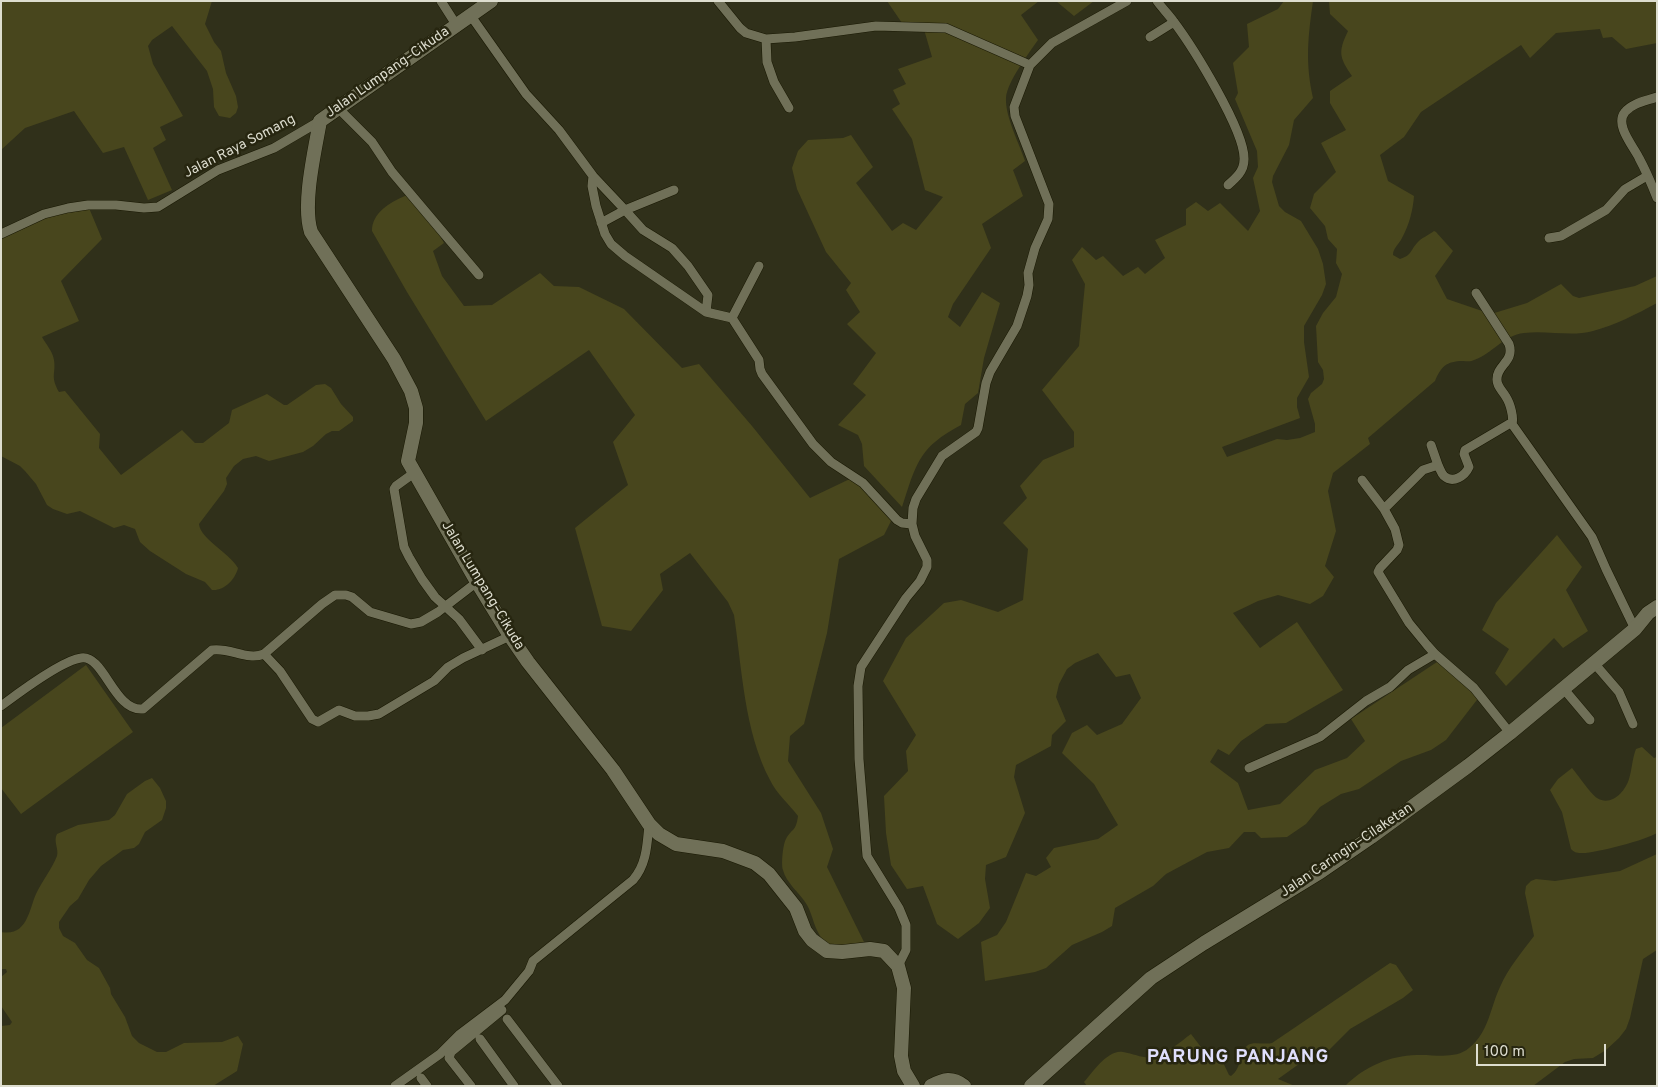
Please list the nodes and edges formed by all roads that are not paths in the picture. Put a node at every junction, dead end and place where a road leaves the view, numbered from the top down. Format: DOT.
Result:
graph roads {
  1 [pos="441,1"];
  2 [pos="491,1"];
  3 [pos="718,1"];
  4 [pos="1127,1"];
  5 [pos="1157,1"];
  6 [pos="471,16"];
  7 [pos="1174,22"];
  8 [pos="456,26"];
  9 [pos="1150,37"];
  10 [pos="766,39"];
  11 [pos="1030,65"];
  12 [pos="1657,97"];
  13 [pos="338,108"];
  14 [pos="789,108"];
  15 [pos="320,121"];
  16 [pos="593,176"];
  17 [pos="1647,176"];
  18 [pos="1228,185"];
  19 [pos="674,190"];
  20 [pos="1657,198"];
  21 [pos="625,210"];
  22 [pos="602,223"];
  23 [pos="1,234"];
  24 [pos="1549,238"];
  25 [pos="759,266"];
  26 [pos="479,275"];
  27 [pos="1476,293"];
  28 [pos="706,312"];
  29 [pos="732,318"];
  30 [pos="1512,424"];
  31 [pos="1431,445"];
  32 [pos="1438,465"];
  33 [pos="414,473"];
  34 [pos="1362,480"];
  35 [pos="1384,509"];
  36 [pos="912,524"];
  37 [pos="477,582"];
  38 [pos="445,606"];
  39 [pos="1657,607"];
  40 [pos="1635,629"];
  41 [pos="510,636"];
  42 [pos="482,650"];
  43 [pos="264,654"];
  44 [pos="1435,654"];
  45 [pos="1594,663"];
  46 [pos="1563,688"];
  47 [pos="1,706"];
  48 [pos="1590,720"];
  49 [pos="1632,724"];
  50 [pos="1510,733"];
  51 [pos="1249,768"];
  52 [pos="649,824"];
  53 [pos="898,966"];
  54 [pos="505,1000"];
  55 [pos="507,1019"];
  56 [pos="480,1039"];
  57 [pos="395,1086"];
  58 [pos="471,1086"];
  59 [pos="514,1086"];
  60 [pos="558,1086"];
  61 [pos="913,1086"];
  62 [pos="931,1086"];
  63 [pos="964,1086"];
  64 [pos="1031,1086"];
  1 -- 8 [label="street"];
  2 -- 6 [label="street, Jalan Lumpang–Cikuda"];
  3 -- 10 [label="street"];
  4 -- 11 [label="street"];
  5 -- 7 [label="street"];
  6 -- 8 [label="street, Jalan Lumpang–Cikuda"];
  6 -- 16 [label="street"];
  7 -- 9 [label="street"];
  7 -- 18 [label="street"];
  8 -- 13 [label="street, Jalan Lumpang–Cikuda"];
  10 -- 11 [label="street"];
  10 -- 14 [label="street"];
  11 -- 36 [label="street"];
  12 -- 17 [label="street"];
  13 -- 15 [label="street, Jalan Lumpang–Cikuda"];
  13 -- 26 [label="street"];
  15 -- 23 [label="street, Jalan Raya Somang"];
  15 -- 33 [label="street, Jalan Lumpang–Cikuda"];
  16 -- 21 [label="street"];
  16 -- 22 [label="street"];
  17 -- 20 [label="street"];
  17 -- 24 [label="street"];
  19 -- 21 [label="street"];
  21 -- 22 [label="street"];
  21 -- 28 [label="street"];
  22 -- 28 [label="street"];
  25 -- 29 [label="street"];
  27 -- 30 [label="street"];
  28 -- 29 [label="street"];
  29 -- 36 [label="street"];
  30 -- 32 [label="street"];
  30 -- 40 [label="street"];
  31 -- 32 [label="street"];
  32 -- 35 [label="street"];
  33 -- 37 [label="street, Jalan Lumpang–Cikuda"];
  33 -- 38 [label="street"];
  34 -- 35 [label="street"];
  35 -- 44 [label="street"];
  36 -- 53 [label="street"];
  37 -- 38 [label="street"];
  37 -- 41 [label="street, Jalan Lumpang–Cikuda"];
  38 -- 42 [label="street"];
  38 -- 43 [label="street"];
  39 -- 40 [label="street, Jalan Caringin–Cilaketan"];
  40 -- 45 [label="street, Jalan Caringin–Cilaketan"];
  41 -- 42 [label="street"];
  41 -- 52 [label="street, Jalan Lumpang–Cikuda"];
  42 -- 43 [label="street"];
  43 -- 47 [label="street"];
  44 -- 50 [label="street"];
  44 -- 51 [label="street"];
  45 -- 46 [label="street, Jalan Caringin–Cilaketan"];
  45 -- 49 [label="street"];
  46 -- 48 [label="street"];
  46 -- 50 [label="street, Jalan Caringin–Cilaketan"];
  50 -- 64 [label="street, Jalan Caringin–Cilaketan"];
  52 -- 53 [label="street, Jalan Lumpang–Cikuda"];
  52 -- 54 [label="street"];
  53 -- 61 [label="street"];
  54 -- 57 [label="street"];
  54 -- 58 [label="street"];
  55 -- 60 [label="street"];
  56 -- 59 [label="street"];
  62 -- 63 [label="street"];
}
